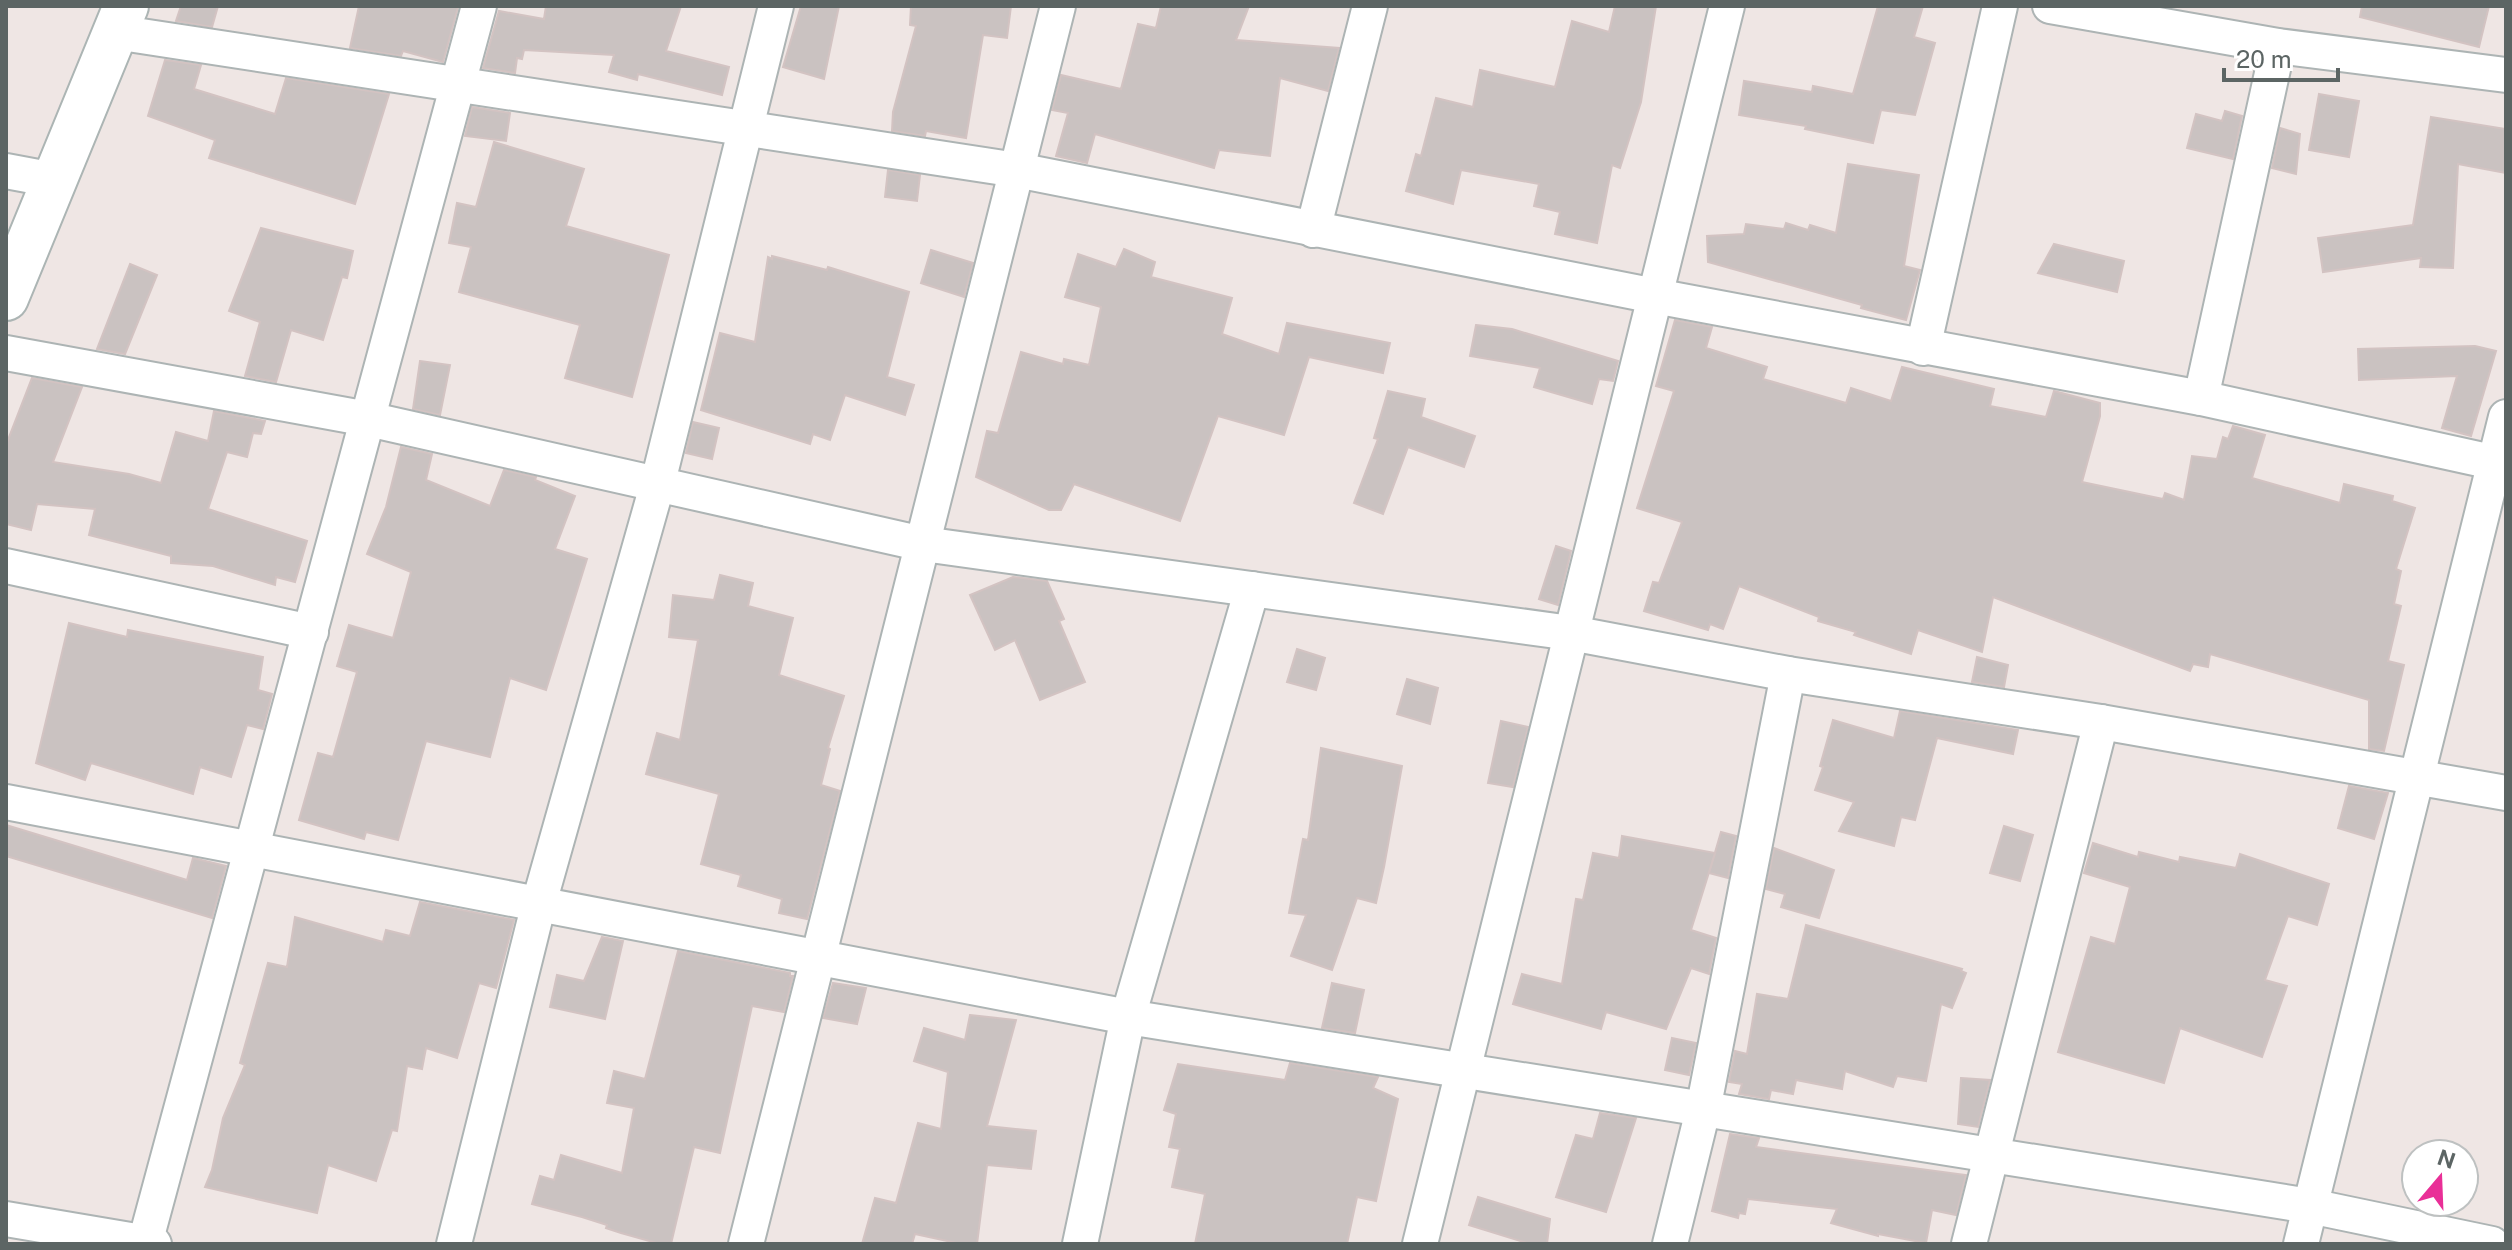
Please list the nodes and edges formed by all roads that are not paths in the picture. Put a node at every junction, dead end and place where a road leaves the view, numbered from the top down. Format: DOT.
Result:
graph roads {
  1 [pos="479,6"];
  2 [pos="776,6"];
  3 [pos="1058,6"];
  4 [pos="1370,6"];
  5 [pos="1727,6"];
  6 [pos="2000,6"];
  7 [pos="2050,6"];
  8 [pos="120,19"];
  9 [pos="2278,46"];
  10 [pos="2506,75"];
  11 [pos="459,85"];
  12 [pos="747,128"];
  13 [pos="1017,170"];
  14 [pos="6,171"];
  15 [pos="54,180"];
  16 [pos="1313,230"];
  17 [pos="1655,296"];
  18 [pos="6,298"];
  19 [pos="1923,348"];
  20 [pos="6,353"];
  21 [pos="2201,398"];
  22 [pos="2506,417"];
  23 [pos="368,419"];
  24 [pos="2500,464"];
  25 [pos="657,486"];
  26 [pos="923,544"];
  27 [pos="6,566"];
  28 [pos="1252,589"];
  29 [pos="311,632"];
  30 [pos="1571,633"];
  31 [pos="1788,674"];
  32 [pos="2101,722"];
  33 [pos="2418,776"];
  34 [pos="2506,793"];
  35 [pos="6,802"];
  36 [pos="252,851"];
  37 [pos="539,903"];
  38 [pos="818,960"];
  39 [pos="1128,1017"];
  40 [pos="1464,1070"];
  41 [pos="1703,1110"];
  42 [pos="1991,1156"];
  43 [pos="2310,1206"];
  44 [pos="6,1219"];
  45 [pos="150,1243"];
  46 [pos="454,1244"];
  47 [pos="746,1244"];
  48 [pos="1080,1244"];
  49 [pos="1420,1244"];
  50 [pos="1670,1244"];
  51 [pos="1969,1244"];
  52 [pos="2301,1244"];
  53 [pos="2492,1244"];
  1 -- 11 [label="street"];
  2 -- 12 [label="street"];
  3 -- 13 [label="street"];
  4 -- 16 [label="street"];
  5 -- 17 [label="street"];
  6 -- 19 [label="street"];
  7 -- 9 [label="street"];
  8 -- 11 [label="street"];
  8 -- 15 [label="street"];
  9 -- 10 [label="street"];
  9 -- 21 [label="street"];
  11 -- 12 [label="street"];
  11 -- 23 [label="street"];
  12 -- 13 [label="street"];
  12 -- 25 [label="street"];
  13 -- 16 [label="street"];
  13 -- 26 [label="street"];
  14 -- 15 [label="street"];
  15 -- 18 [label="street"];
  16 -- 17 [label="street"];
  17 -- 19 [label="street"];
  17 -- 30 [label="street"];
  19 -- 21 [label="street"];
  20 -- 23 [label="street"];
  21 -- 24 [label="street"];
  22 -- 24 [label="street"];
  23 -- 25 [label="street"];
  23 -- 29 [label="street"];
  24 -- 33 [label="street"];
  25 -- 26 [label="street"];
  25 -- 37 [label="street"];
  26 -- 28 [label="street"];
  26 -- 38 [label="street"];
  27 -- 29 [label="street"];
  28 -- 30 [label="street"];
  28 -- 39 [label="street"];
  29 -- 36 [label="street"];
  30 -- 31 [label="street"];
  30 -- 40 [label="street"];
  31 -- 32 [label="street"];
  31 -- 41 [label="street"];
  32 -- 33 [label="street"];
  32 -- 42 [label="street"];
  33 -- 34 [label="street"];
  33 -- 43 [label="street"];
  35 -- 36 [label="street"];
  36 -- 37 [label="street"];
  36 -- 45 [label="street"];
  37 -- 38 [label="street"];
  37 -- 46 [label="street"];
  38 -- 39 [label="street"];
  38 -- 47 [label="street"];
  39 -- 40 [label="street"];
  39 -- 48 [label="street"];
  40 -- 41 [label="street"];
  40 -- 49 [label="street"];
  41 -- 42 [label="street"];
  41 -- 50 [label="street"];
  42 -- 43 [label="street"];
  42 -- 51 [label="street"];
  43 -- 52 [label="street"];
  43 -- 53 [label="street"];
  44 -- 45 [label="street"];
}
